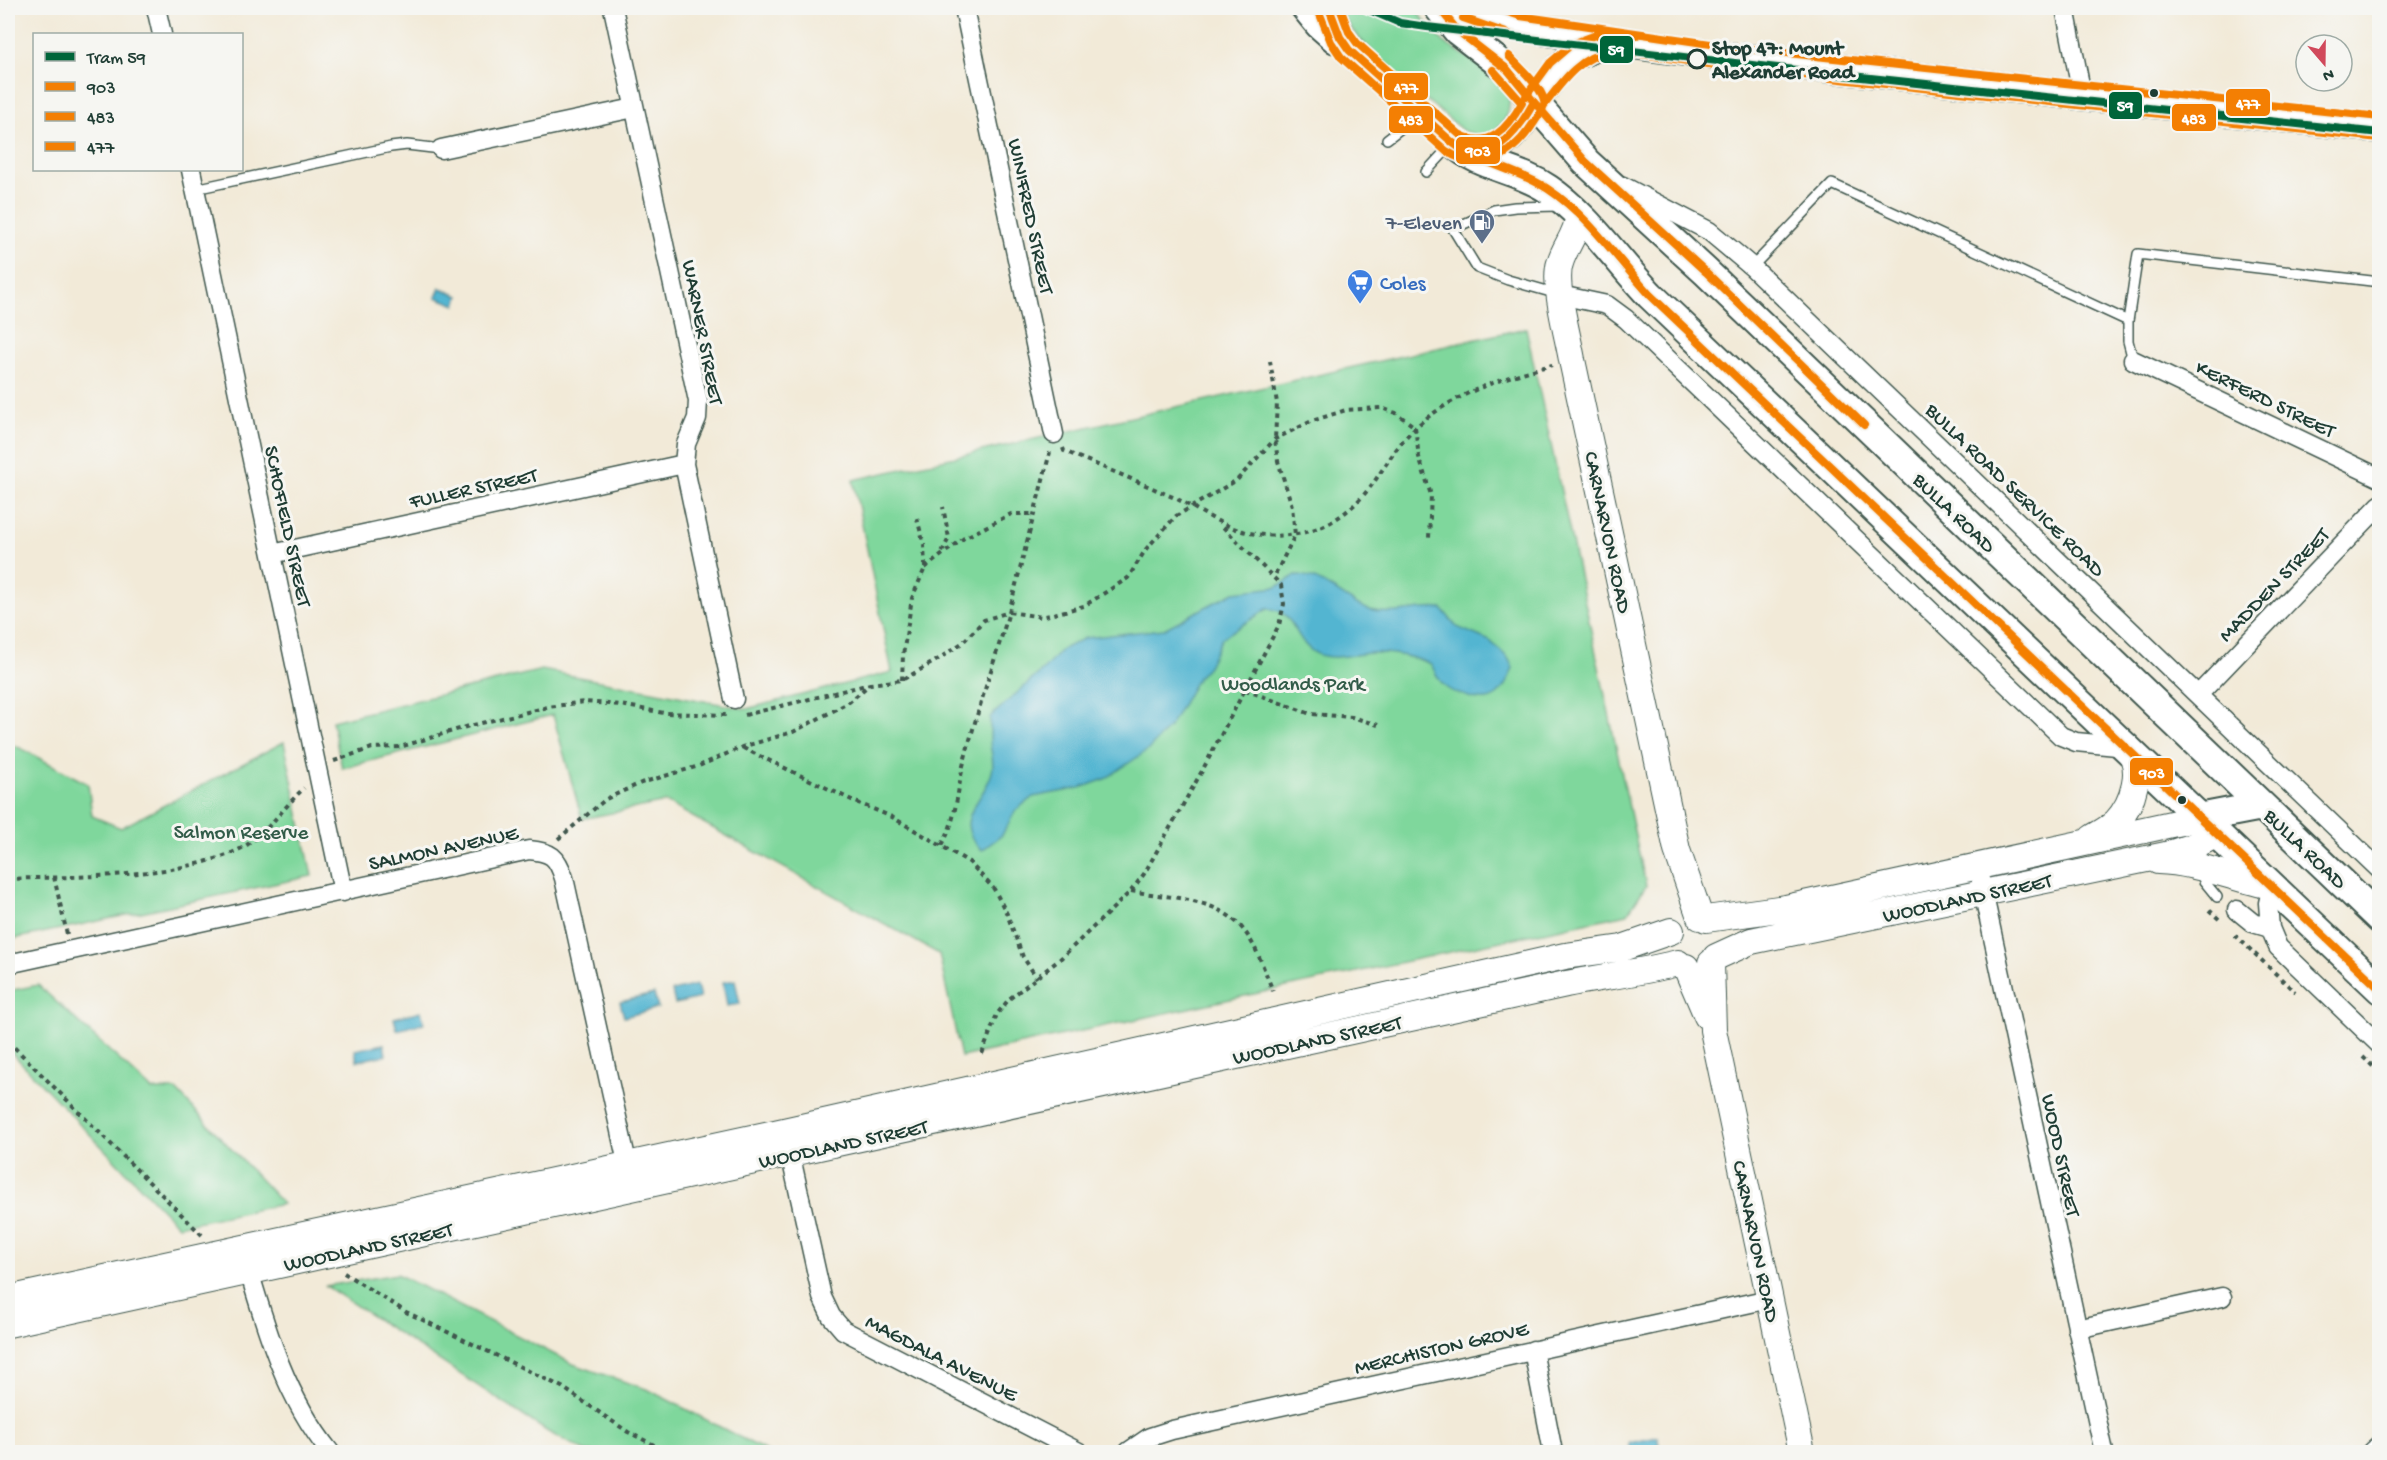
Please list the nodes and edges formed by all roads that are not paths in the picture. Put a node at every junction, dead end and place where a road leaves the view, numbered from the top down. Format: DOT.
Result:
graph roads {
  1 [pos="156,8"];
  2 [pos="612,8"];
  3 [pos="964,8"];
  4 [pos="1311,8"];
  5 [pos="1439,8"];
  6 [pos="1466,8"];
  7 [pos="2065,8"];
  8 [pos="162,33"];
  9 [pos="1609,41"];
  10 [pos="2082,95"];
  11 [pos="1534,102"];
  12 [pos="634,108"];
  13 [pos="1420,114"];
  14 [pos="2379,128"];
  15 [pos="1387,139"];
  16 [pos="1453,143"];
  17 [pos="441,149"];
  18 [pos="191,171"];
  19 [pos="1426,172"];
  20 [pos="1598,173"];
  21 [pos="195,189"];
  22 [pos="1575,212"];
  23 [pos="1752,267"];
  24 [pos="2379,282"];
  25 [pos="1560,295"];
  26 [pos="2128,321"];
  27 [pos="2133,360"];
  28 [pos="1054,434"];
  29 [pos="684,464"];
  30 [pos="2379,478"];
  31 [pos="2379,505"];
  32 [pos="272,554"];
  33 [pos="2198,694"];
  34 [pos="734,699"];
  35 [pos="2127,747"];
  36 [pos="2263,806"];
  37 [pos="2208,826"];
  38 [pos="2078,844"];
  39 [pos="2140,861"];
  40 [pos="1978,867"];
  41 [pos="2199,868"];
  42 [pos="2379,870"];
  43 [pos="2272,886"];
  44 [pos="343,892"];
  45 [pos="1984,893"];
  46 [pos="2217,897"];
  47 [pos="2237,910"];
  48 [pos="2379,919"];
  49 [pos="1689,922"];
  50 [pos="2270,928"];
  51 [pos="1713,960"];
  52 [pos="8,964"];
  53 [pos="1682,965"];
  54 [pos="2379,988"];
  55 [pos="1403,993"];
  56 [pos="1409,1019"];
  57 [pos="1713,1030"];
  58 [pos="2379,1045"];
  59 [pos="787,1143"];
  60 [pos="630,1177"];
  61 [pos="237,1257"];
  62 [pos="2222,1297"];
  63 [pos="8,1299"];
  64 [pos="1769,1299"];
  65 [pos="61,1300"];
  66 [pos="8,1324"];
  67 [pos="2077,1329"];
  68 [pos="1533,1350"];
  69 [pos="2379,1444"];
  70 [pos="330,1452"];
  71 [pos="1079,1452"];
  72 [pos="1128,1452"];
  73 [pos="1553,1452"];
  74 [pos="1802,1452"];
  75 [pos="2104,1452"];
  76 [pos="2372,1452"];
  1 -- 8 [label="street"];
  2 -- 12 [label="street, WARNER STREET"];
  3 -- 28 [label="street, WINIFRED STREET"];
  4 -- 13 [label="main road"];
  5 -- 11 [label="main road, BULLA ROAD"];
  6 -- 9 [label="main road"];
  7 -- 10 [label="street"];
  9 -- 10 [label="main road"];
  9 -- 11 [label="main road"];
  10 -- 14 [label="main road"];
  11 -- 16 [label="main road"];
  11 -- 20 [label="main road, BULLA ROAD"];
  12 -- 17 [label="street"];
  12 -- 29 [label="street, WARNER STREET"];
  13 -- 15 [label="lane"];
  13 -- 16 [label="main road"];
  16 -- 19 [label="lane"];
  16 -- 22 [label="main road"];
  17 -- 21 [label="lane"];
  18 -- 21 [label="street, SCHOFIELD STREET"];
  20 -- 23 [label="street, BULLA ROAD SERVICE ROAD"];
  20 -- 36 [label="main road, BULLA ROAD"];
  21 -- 32 [label="street, SCHOFIELD STREET"];
  22 -- 25 [label="main road, CARNARVON ROAD"];
  22 -- 25 [label="lane"];
  22 -- 35 [label="main road"];
  23 -- 26 [label="lane"];
  23 -- 33 [label="street, BULLA ROAD SERVICE ROAD"];
  24 -- 26 [label="lane"];
  25 -- 35 [label="street"];
  25 -- 49 [label="main road, CARNARVON ROAD"];
  26 -- 27 [label="lane"];
  27 -- 30 [label="street, KERFERD STREET"];
  29 -- 32 [label="street, FULLER STREET"];
  29 -- 34 [label="street, WARNER STREET"];
  31 -- 33 [label="street, MADDEN STREET"];
  32 -- 44 [label="street, SCHOFIELD STREET"];
  33 -- 42 [label="street, BULLA ROAD SERVICE ROAD"];
  35 -- 37 [label="main road"];
  35 -- 38 [label="main road"];
  36 -- 37 [label="main road"];
  36 -- 48 [label="main road, BULLA ROAD"];
  37 -- 38 [label="main road, WOODLAND STREET"];
  37 -- 39 [label="main road, WOODLAND STREET"];
  37 -- 43 [label="main road"];
  38 -- 40 [label="main road, WOODLAND STREET"];
  39 -- 41 [label="main road"];
  39 -- 45 [label="main road, WOODLAND STREET"];
  40 -- 45 [label="street, WOOD STREET"];
  40 -- 49 [label="main road, WOODLAND STREET"];
  41 -- 43 [label="main road"];
  41 -- 46 [label="lane"];
  43 -- 50 [label="street"];
  43 -- 54 [label="main road"];
  44 -- 52 [label="street, SALMON AVENUE"];
  44 -- 60 [label="street, SALMON AVENUE"];
  45 -- 51 [label="main road, WOODLAND STREET"];
  45 -- 67 [label="street, WOOD STREET"];
  47 -- 50 [label="street"];
  49 -- 51 [label="main road"];
  49 -- 53 [label="main road"];
  49 -- 55 [label="main road, WOODLAND STREET"];
  50 -- 58 [label="street"];
  51 -- 53 [label="main road"];
  51 -- 57 [label="main road, CARNARVON ROAD"];
  53 -- 56 [label="main road, WOODLAND STREET"];
  53 -- 57 [label="main road, CARNARVON ROAD"];
  55 -- 56 [label="main road"];
  55 -- 59 [label="main road, WOODLAND STREET"];
  56 -- 59 [label="main road, WOODLAND STREET"];
  57 -- 64 [label="main road, CARNARVON ROAD"];
  59 -- 60 [label="main road, WOODLAND STREET"];
  59 -- 71 [label="street, MAGDALA AVENUE"];
  60 -- 61 [label="main road, WOODLAND STREET"];
  60 -- 61 [label="main road, WOODLAND STREET"];
  61 -- 65 [label="main road, WOODLAND STREET"];
  61 -- 65 [label="main road, WOODLAND STREET"];
  61 -- 70 [label="street"];
  62 -- 67 [label="street"];
  63 -- 65 [label="main road, WOODLAND STREET"];
  64 -- 68 [label="street, MERCHISTON GROVE"];
  64 -- 74 [label="main road, CARNARVON ROAD"];
  65 -- 66 [label="main road, WOODLAND STREET"];
  67 -- 75 [label="street, WOOD STREET"];
  68 -- 72 [label="street, MERCHISTON GROVE"];
  68 -- 73 [label="street"];
  69 -- 76 [label="street"];
}
